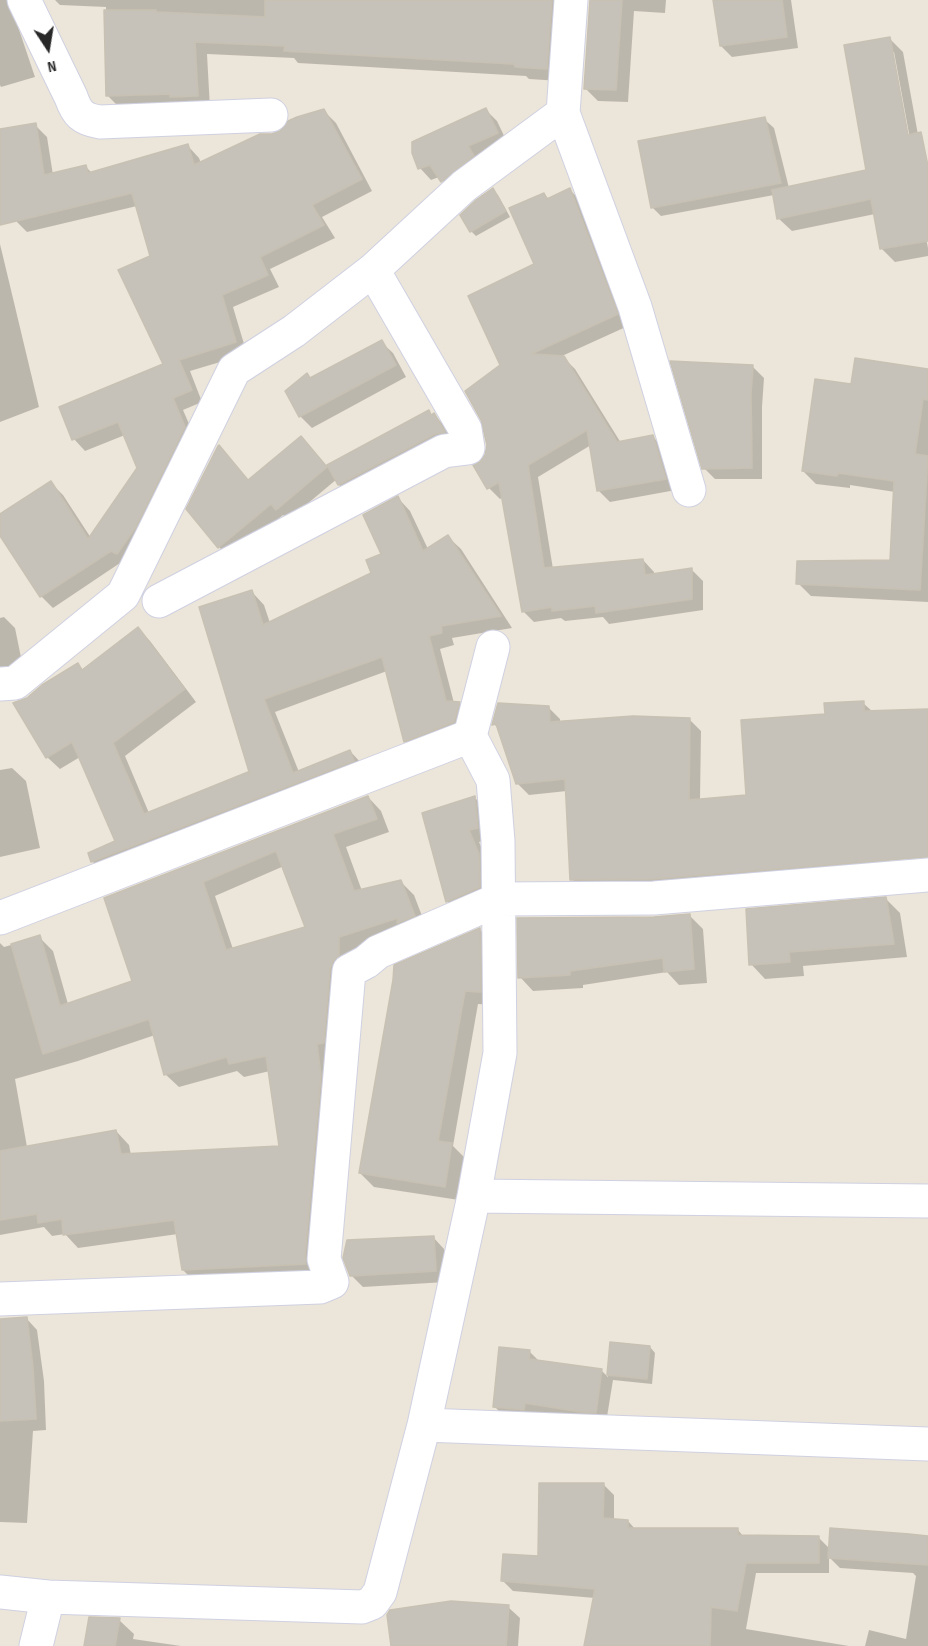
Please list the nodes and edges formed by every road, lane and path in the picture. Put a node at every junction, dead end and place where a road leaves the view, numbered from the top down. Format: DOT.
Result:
graph roads {
  1 [pos="24,0"];
  2 [pos="571,0"];
  3 [pos="563,113"];
  4 [pos="271,115"];
  5 [pos="373,270"];
  6 [pos="689,490"];
  7 [pos="159,601"];
  8 [pos="493,647"];
  9 [pos="0,684"];
  10 [pos="470,736"];
  11 [pos="928,875"];
  12 [pos="500,899"];
  13 [pos="0,918"];
  14 [pos="474,1196"];
  15 [pos="928,1201"];
  16 [pos="0,1299"];
  17 [pos="424,1425"];
  18 [pos="928,1444"];
  19 [pos="0,1592"];
  20 [pos="48,1597"];
  21 [pos="36,1646"];
  1 -- 4 [label="street"];
  2 -- 3 [label="street"];
  3 -- 5 [label="street"];
  3 -- 6 [label="street"];
  5 -- 7 [label="street"];
  5 -- 9 [label="street"];
  8 -- 10 [label="street"];
  10 -- 12 [label="street"];
  10 -- 13 [label="street"];
  11 -- 12 [label="street"];
  12 -- 14 [label="street"];
  12 -- 16 [label="street"];
  14 -- 15 [label="street"];
  14 -- 17 [label="street"];
  17 -- 18 [label="street"];
  17 -- 20 [label="street"];
  19 -- 20 [label="street"];
  20 -- 21 [label="street"];
}
